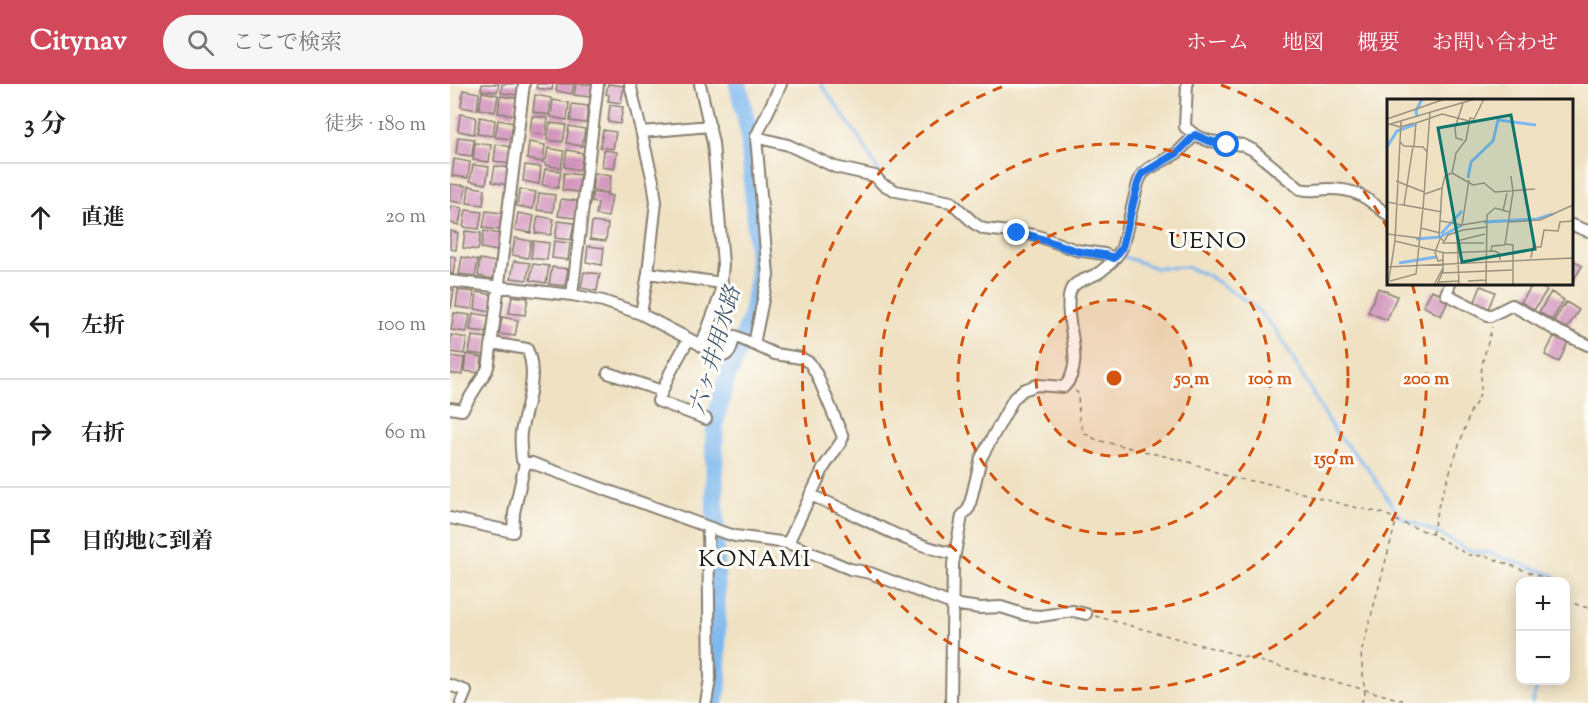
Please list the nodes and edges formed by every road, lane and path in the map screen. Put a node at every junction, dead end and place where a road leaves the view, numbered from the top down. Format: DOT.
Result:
graph roads {
  1 [pos="525,84"];
  2 [pos="598,84"];
  3 [pos="630,84"];
  4 [pos="699,84"];
  5 [pos="781,84"];
  6 [pos="1187,84"];
  7 [pos="710,126"];
  8 [pos="642,132"];
  9 [pos="1195,135"];
  10 [pos="756,137"];
  11 [pos="1387,215"];
  12 [pos="1573,225"];
  13 [pos="1588,231"];
  14 [pos="1116,256"];
  15 [pos="648,273"];
  16 [pos="450,281"];
  17 [pos="722,283"];
  18 [pos="1450,285"];
  19 [pos="500,287"];
  20 [pos="572,295"];
  21 [pos="641,314"];
  22 [pos="1496,315"];
  23 [pos="688,340"];
  24 [pos="747,341"];
  25 [pos="492,343"];
  26 [pos="1588,345"];
  27 [pos="701,346"];
  28 [pos="608,373"];
  29 [pos="1067,384"];
  30 [pos="662,391"];
  31 [pos="450,408"];
  32 [pos="706,419"];
  33 [pos="525,463"];
  34 [pos="810,495"];
  35 [pos="450,518"];
  36 [pos="1397,521"];
  37 [pos="714,529"];
  38 [pos="1432,533"];
  39 [pos="788,543"];
  40 [pos="955,554"];
  41 [pos="1542,577"];
  42 [pos="1570,603"];
  43 [pos="952,604"];
  44 [pos="1588,608"];
  45 [pos="1086,614"];
  46 [pos="450,685"];
  47 [pos="1364,688"];
  48 [pos="1402,700"];
  49 [pos="461,703"];
  50 [pos="706,703"];
  51 [pos="951,703"];
  52 [pos="1361,703"];
  1 -- 19 [label="street"];
  2 -- 20 [label="street"];
  3 -- 8 [label="street"];
  4 -- 7 [label="street"];
  5 -- 10 [label="street"];
  6 -- 9 [label="street"];
  7 -- 8 [label="street"];
  7 -- 17 [label="street"];
  8 -- 15 [label="street"];
  9 -- 11 [label="street"];
  9 -- 14 [label="street"];
  10 -- 14 [label="street"];
  10 -- 24 [label="street"];
  12 -- 13 [label="street"];
  14 -- 29 [label="street"];
  15 -- 17 [label="street"];
  15 -- 21 [label="street"];
  16 -- 19 [label="street"];
  17 -- 27 [label="street"];
  18 -- 22 [label="street"];
  19 -- 20 [label="street"];
  19 -- 25 [label="street"];
  20 -- 21 [label="street"];
  21 -- 23 [label="street"];
  22 -- 26 [label="street"];
  22 -- 38 [label="path"];
  23 -- 27 [label="street"];
  23 -- 30 [label="street"];
  24 -- 27 [label="street"];
  24 -- 34 [label="street"];
  25 -- 31 [label="street"];
  25 -- 33 [label="street"];
  28 -- 30 [label="street"];
  29 -- 36 [label="path"];
  29 -- 40 [label="street"];
  30 -- 32 [label="street"];
  33 -- 35 [label="street"];
  33 -- 37 [label="street"];
  34 -- 39 [label="street"];
  34 -- 40 [label="street"];
  36 -- 38 [label="path"];
  36 -- 47 [label="path"];
  37 -- 39 [label="street"];
  37 -- 50 [label="street"];
  38 -- 41 [label="path"];
  39 -- 43 [label="street"];
  40 -- 43 [label="street"];
  42 -- 44 [label="path"];
  43 -- 45 [label="street"];
  43 -- 51 [label="street"];
  45 -- 47 [label="path"];
  46 -- 49 [label="street"];
  47 -- 48 [label="path"];
  47 -- 52 [label="path"];
}
